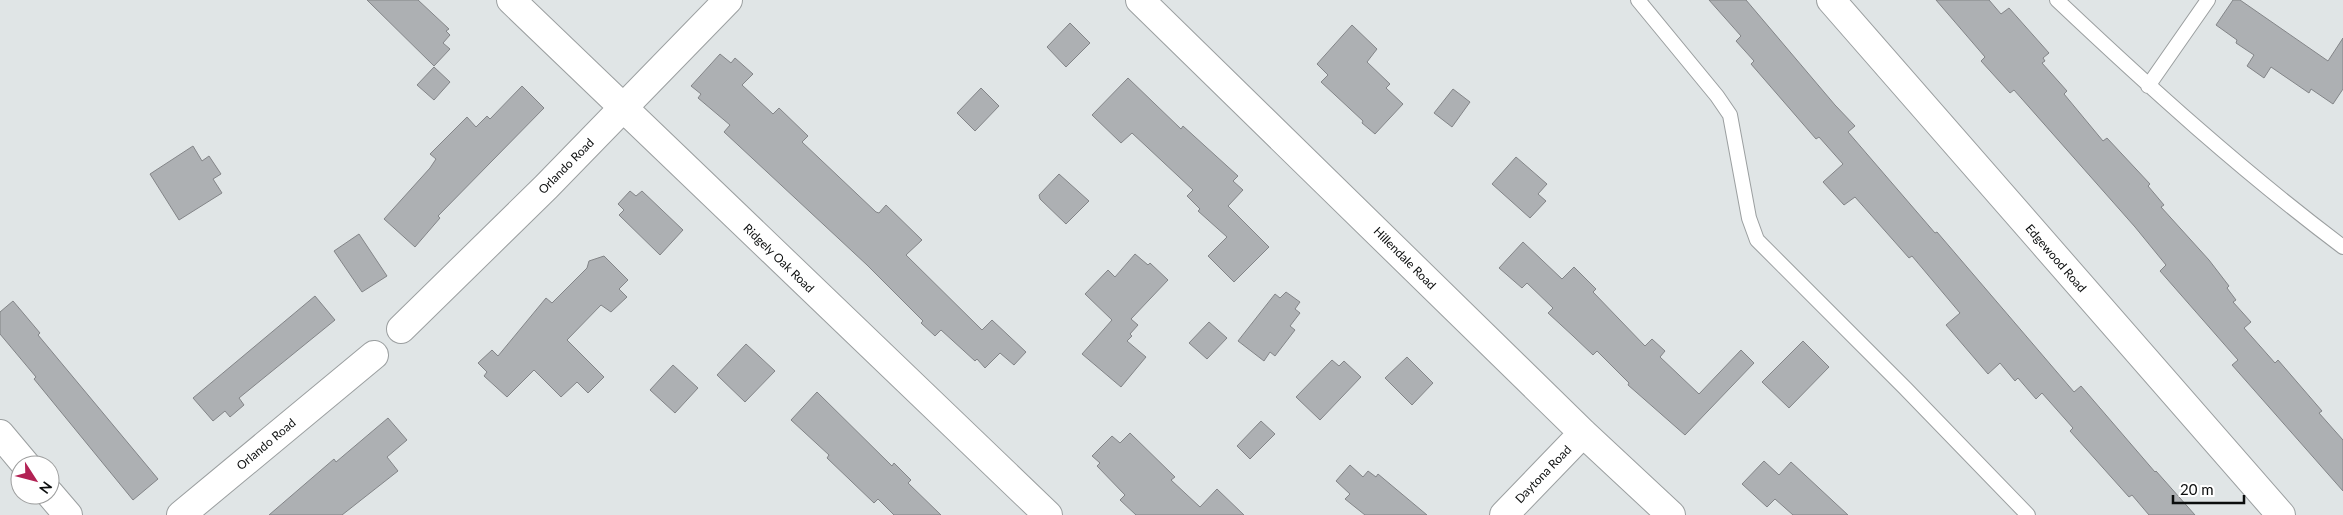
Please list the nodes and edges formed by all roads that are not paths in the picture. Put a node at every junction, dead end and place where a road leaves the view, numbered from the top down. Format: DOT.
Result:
graph roads {
  1 [pos="512,0"];
  2 [pos="728,0"];
  3 [pos="1140,0"];
  4 [pos="1638,0"];
  5 [pos="1831,0"];
  6 [pos="2058,0"];
  7 [pos="2208,0"];
  8 [pos="2148,86"];
  9 [pos="623,109"];
  10 [pos="2343,247"];
  11 [pos="401,329"];
  12 [pos="374,355"];
  13 [pos="1583,433"];
  14 [pos="0,434"];
  15 [pos="18,455"];
  16 [pos="59,505"];
  17 [pos="68,515"];
  18 [pos="181,515"];
  19 [pos="1048,515"];
  20 [pos="1504,515"];
  21 [pos="1671,515"];
  22 [pos="2028,515"];
  23 [pos="2281,515"];
  1 -- 9 [label="street, Ridgely Oak Road"];
  2 -- 9 [label="street, Orlando Road"];
  3 -- 13 [label="street, Hillendale Road"];
  4 -- 22 [label="lane"];
  5 -- 23 [label="street, Edgewood Road"];
  6 -- 8 [label="lane"];
  7 -- 8 [label="lane"];
  8 -- 10 [label="lane"];
  9 -- 11 [label="street, Orlando Road"];
  9 -- 19 [label="street, Ridgely Oak Road"];
  12 -- 18 [label="street, Orlando Road"];
  13 -- 20 [label="street, Daytona Road"];
  13 -- 21 [label="street, Hillendale Road"];
  14 -- 15 [label="street"];
  16 -- 17 [label="street"];
}
